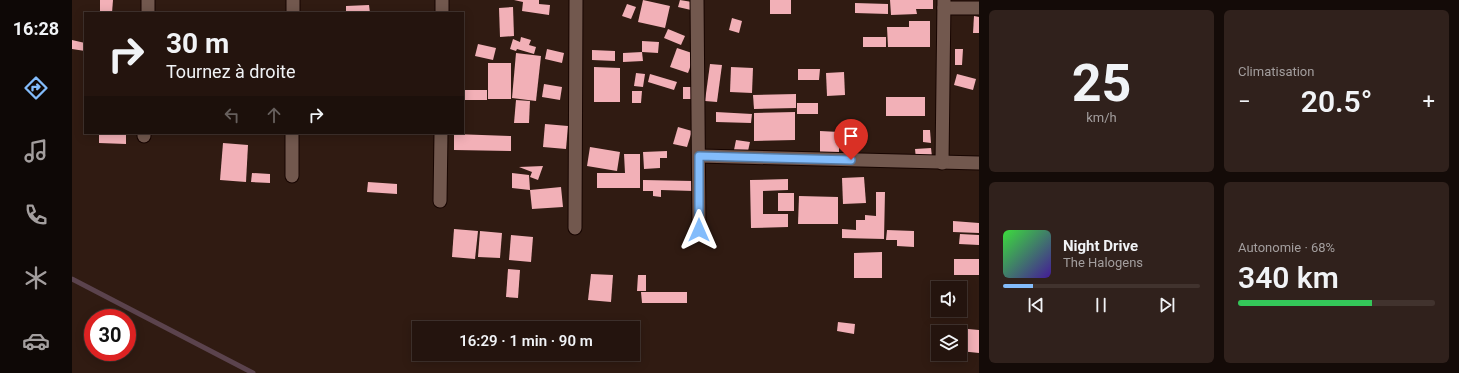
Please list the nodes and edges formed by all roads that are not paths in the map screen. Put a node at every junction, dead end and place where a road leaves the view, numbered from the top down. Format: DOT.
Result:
graph roads {
  1 [pos="148,0"];
  2 [pos="293,0"];
  3 [pos="442,0"];
  4 [pos="576,0"];
  5 [pos="697,0"];
  6 [pos="944,4"];
  7 [pos="979,8"];
  8 [pos="148,12"];
  9 [pos="293,12"];
  10 [pos="442,12"];
  11 [pos="292,134"];
  12 [pos="441,134"];
  13 [pos="699,156"];
  14 [pos="942,163"];
  15 [pos="979,163"];
  16 [pos="292,176"];
  17 [pos="440,201"];
  18 [pos="575,228"];
  19 [pos="699,230"];
  1 -- 8 [label="street"];
  2 -- 9 [label="street"];
  3 -- 10 [label="street"];
  4 -- 18 [label="street"];
  5 -- 13 [label="street"];
  6 -- 7 [label="street"];
  6 -- 14 [label="street"];
  11 -- 16 [label="street"];
  12 -- 17 [label="street"];
  13 -- 14 [label="street"];
  13 -- 19 [label="street"];
  14 -- 15 [label="street"];
}
